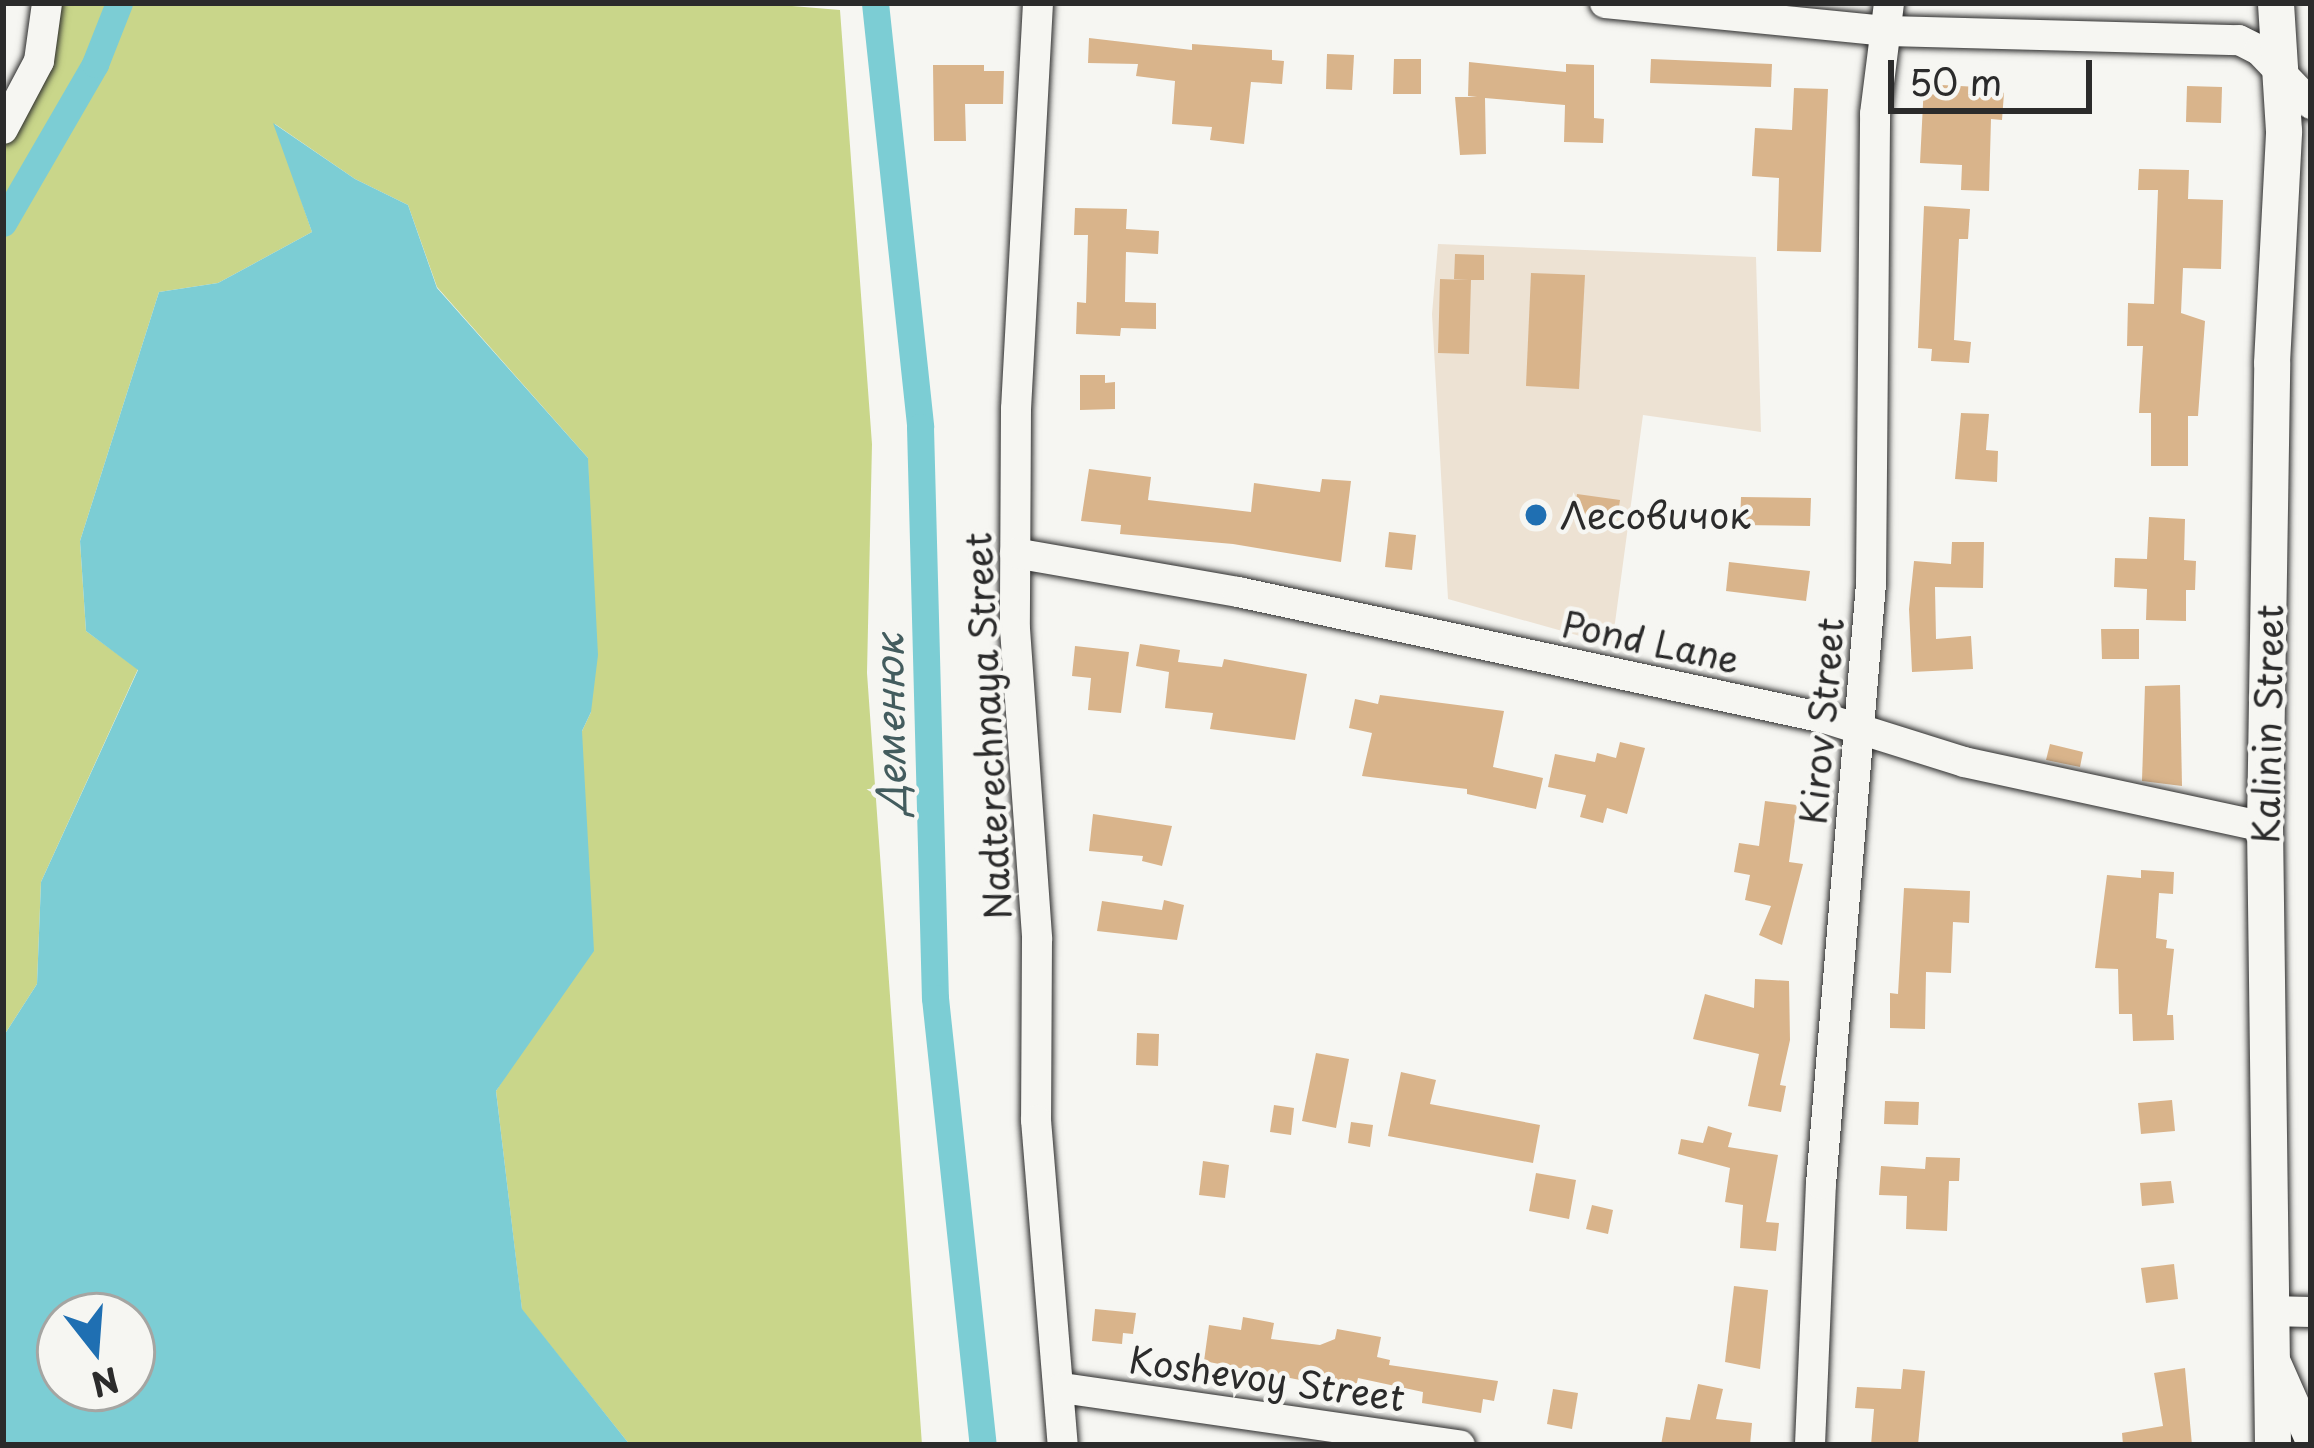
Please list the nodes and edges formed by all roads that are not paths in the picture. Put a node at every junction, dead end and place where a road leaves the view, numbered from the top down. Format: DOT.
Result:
graph roads {
  1 [pos="47,3"];
  2 [pos="1038,3"];
  3 [pos="1605,3"];
  4 [pos="2276,3"];
  5 [pos="1888,17"];
  6 [pos="2281,71"];
  7 [pos="2311,104"];
  8 [pos="3,129"];
  9 [pos="1015,553"];
  10 [pos="1860,731"];
  11 [pos="2265,827"];
  12 [pos="2270,1311"];
  13 [pos="2311,1312"];
  14 [pos="2274,1358"];
  15 [pos="1062,1388"];
  16 [pos="2311,1442"];
  17 [pos="1064,1445"];
  18 [pos="1460,1445"];
  19 [pos="1810,1445"];
  20 [pos="2273,1445"];
  1 -- 8 [label="street"];
  2 -- 9 [label="street, Nadterechnaya Street"];
  3 -- 5 [label="street"];
  4 -- 6 [label="street, Kalinin Street"];
  5 -- 6 [label="street"];
  5 -- 10 [label="street, Kirov Street"];
  6 -- 7 [label="street"];
  6 -- 11 [label="street, Kalinin Street"];
  9 -- 10 [label="street, Pond Lane"];
  9 -- 15 [label="street, Nadterechnaya Street"];
  10 -- 11 [label="street, Pond Lane"];
  10 -- 19 [label="street, Kirov Street"];
  11 -- 12 [label="street, Kalinin Street"];
  12 -- 13 [label="street"];
  12 -- 14 [label="street, Kalinin Street"];
  14 -- 16 [label="street"];
  14 -- 20 [label="street, Kalinin Street"];
  15 -- 17 [label="street, Nadterechnaya Street"];
  15 -- 18 [label="street, Koshevoy Street"];
}
